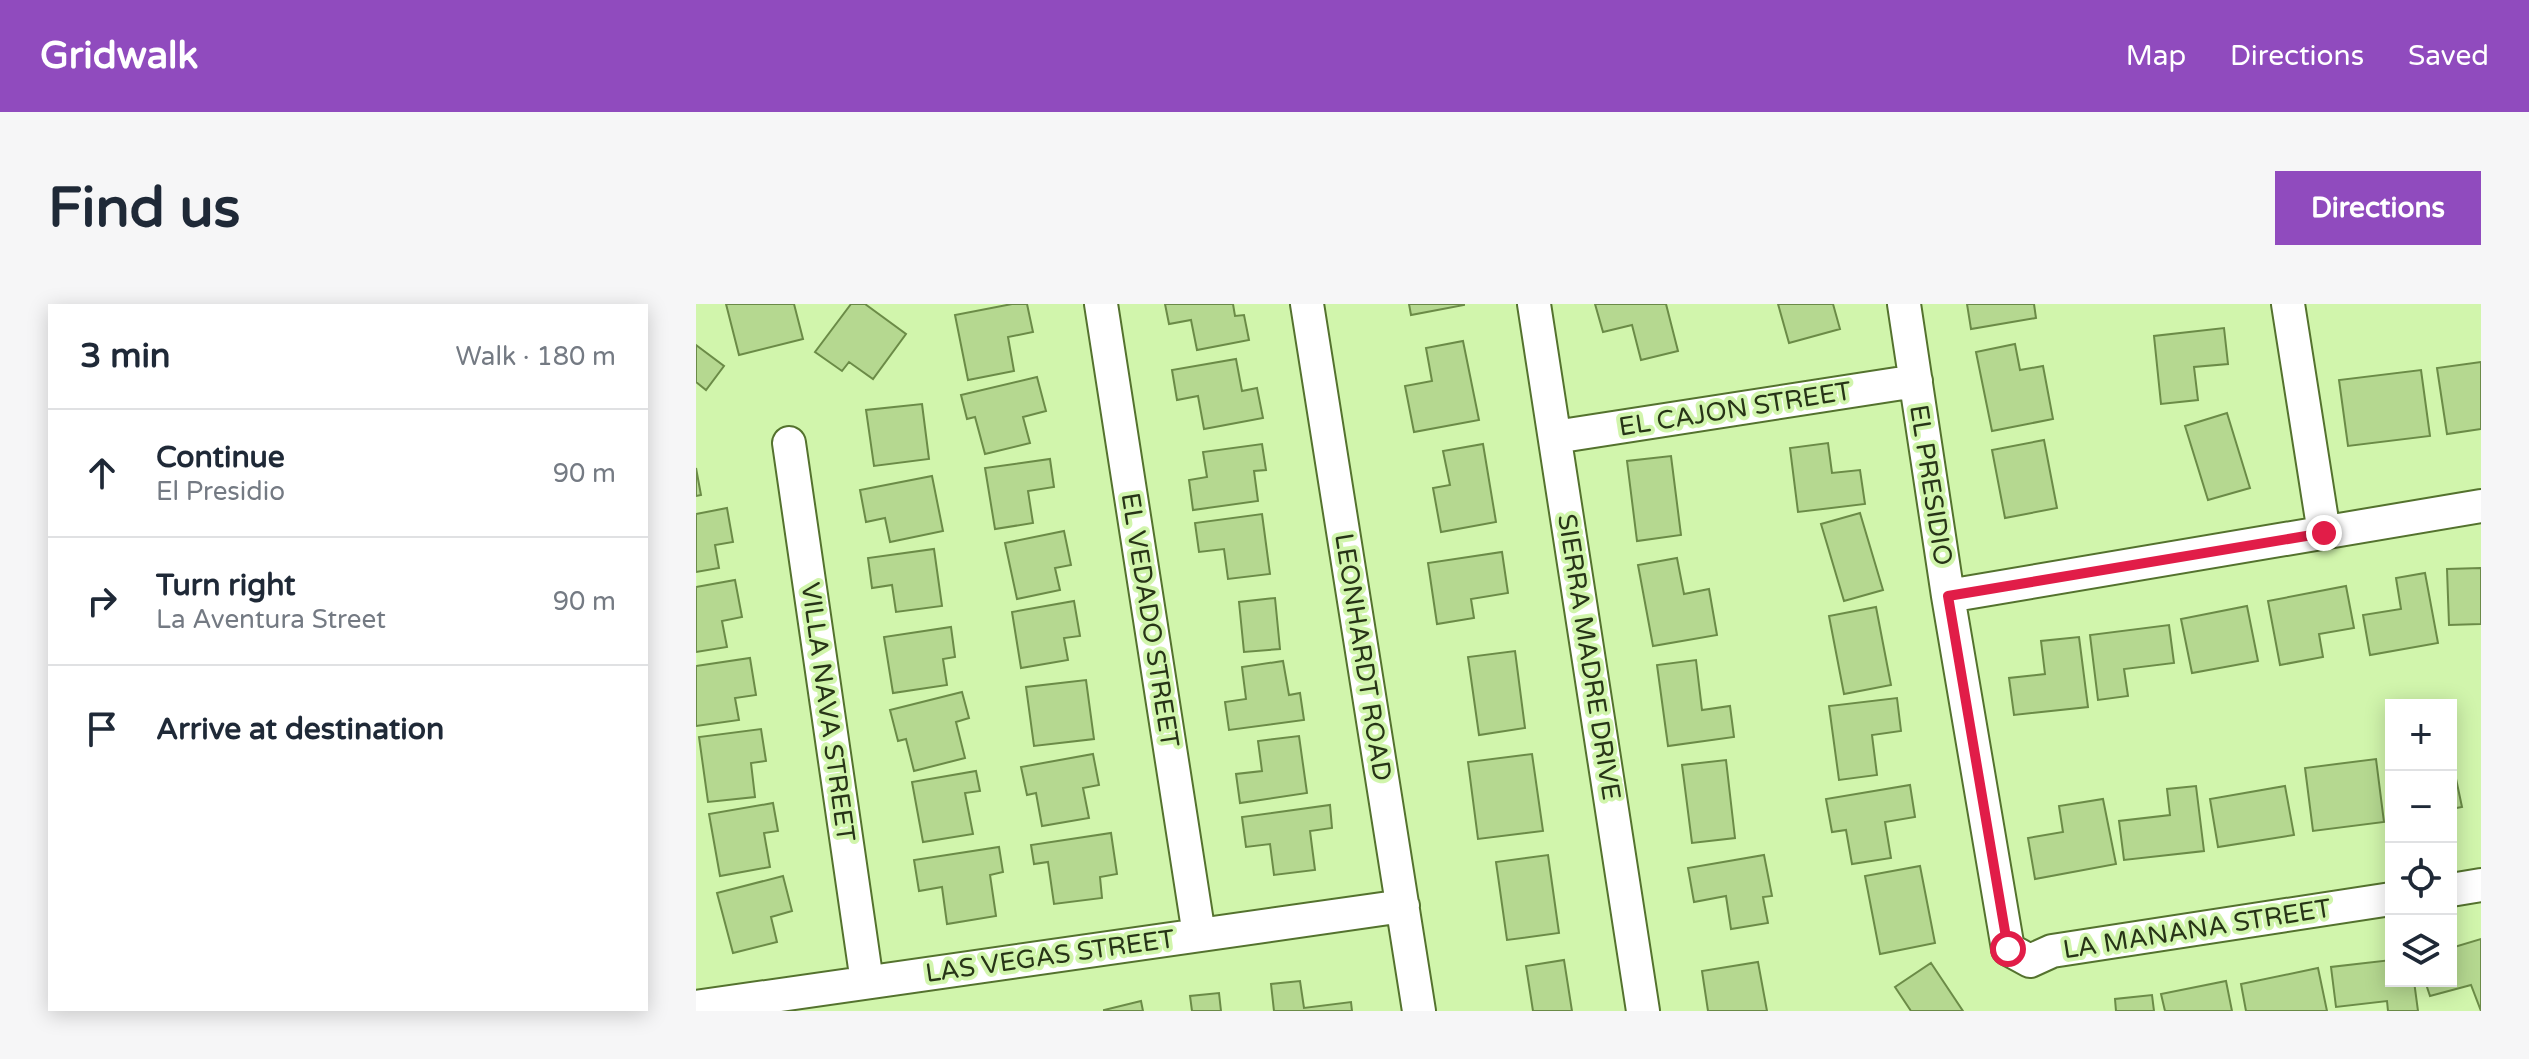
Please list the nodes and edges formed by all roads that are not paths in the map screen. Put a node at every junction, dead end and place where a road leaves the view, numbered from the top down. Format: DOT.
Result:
graph roads {
  1 [pos="1101,304"];
  2 [pos="1307,304"];
  3 [pos="1534,304"];
  4 [pos="1904,304"];
  5 [pos="2288,304"];
  6 [pos="1916,381"];
  7 [pos="1555,437"];
  8 [pos="789,443"];
  9 [pos="2481,506"];
  10 [pos="2324,533"];
  11 [pos="1948,596"];
  12 [pos="2481,885"];
  13 [pos="2457,889"];
  14 [pos="2385,900"];
  15 [pos="1403,906"];
  16 [pos="1199,935"];
  17 [pos="2008,949"];
  18 [pos="867,982"];
  19 [pos="696,1007"];
  20 [pos="1419,1011"];
  21 [pos="1643,1011"];
  1 -- 16 [label="street, EL VEDADO STREET"];
  2 -- 15 [label="street, LEONHARDT ROAD"];
  3 -- 7 [label="street, SIERRA MADRE DRIVE"];
  4 -- 6 [label="street, EL PRESIDIO"];
  5 -- 10 [label="street"];
  6 -- 7 [label="street, EL CAJON STREET"];
  6 -- 11 [label="street, EL PRESIDIO"];
  7 -- 21 [label="street, SIERRA MADRE DRIVE"];
  8 -- 18 [label="street, VILLA NAVA STREET"];
  9 -- 10 [label="street"];
  10 -- 11 [label="street"];
  11 -- 17 [label="street, EL PRESIDIO"];
  12 -- 13 [label="street"];
  14 -- 17 [label="street, LA MANANA STREET"];
  15 -- 16 [label="street, LAS VEGAS STREET"];
  15 -- 20 [label="street, LEONHARDT ROAD"];
  16 -- 18 [label="street, LAS VEGAS STREET"];
  18 -- 19 [label="street, LAS VEGAS STREET"];
}
